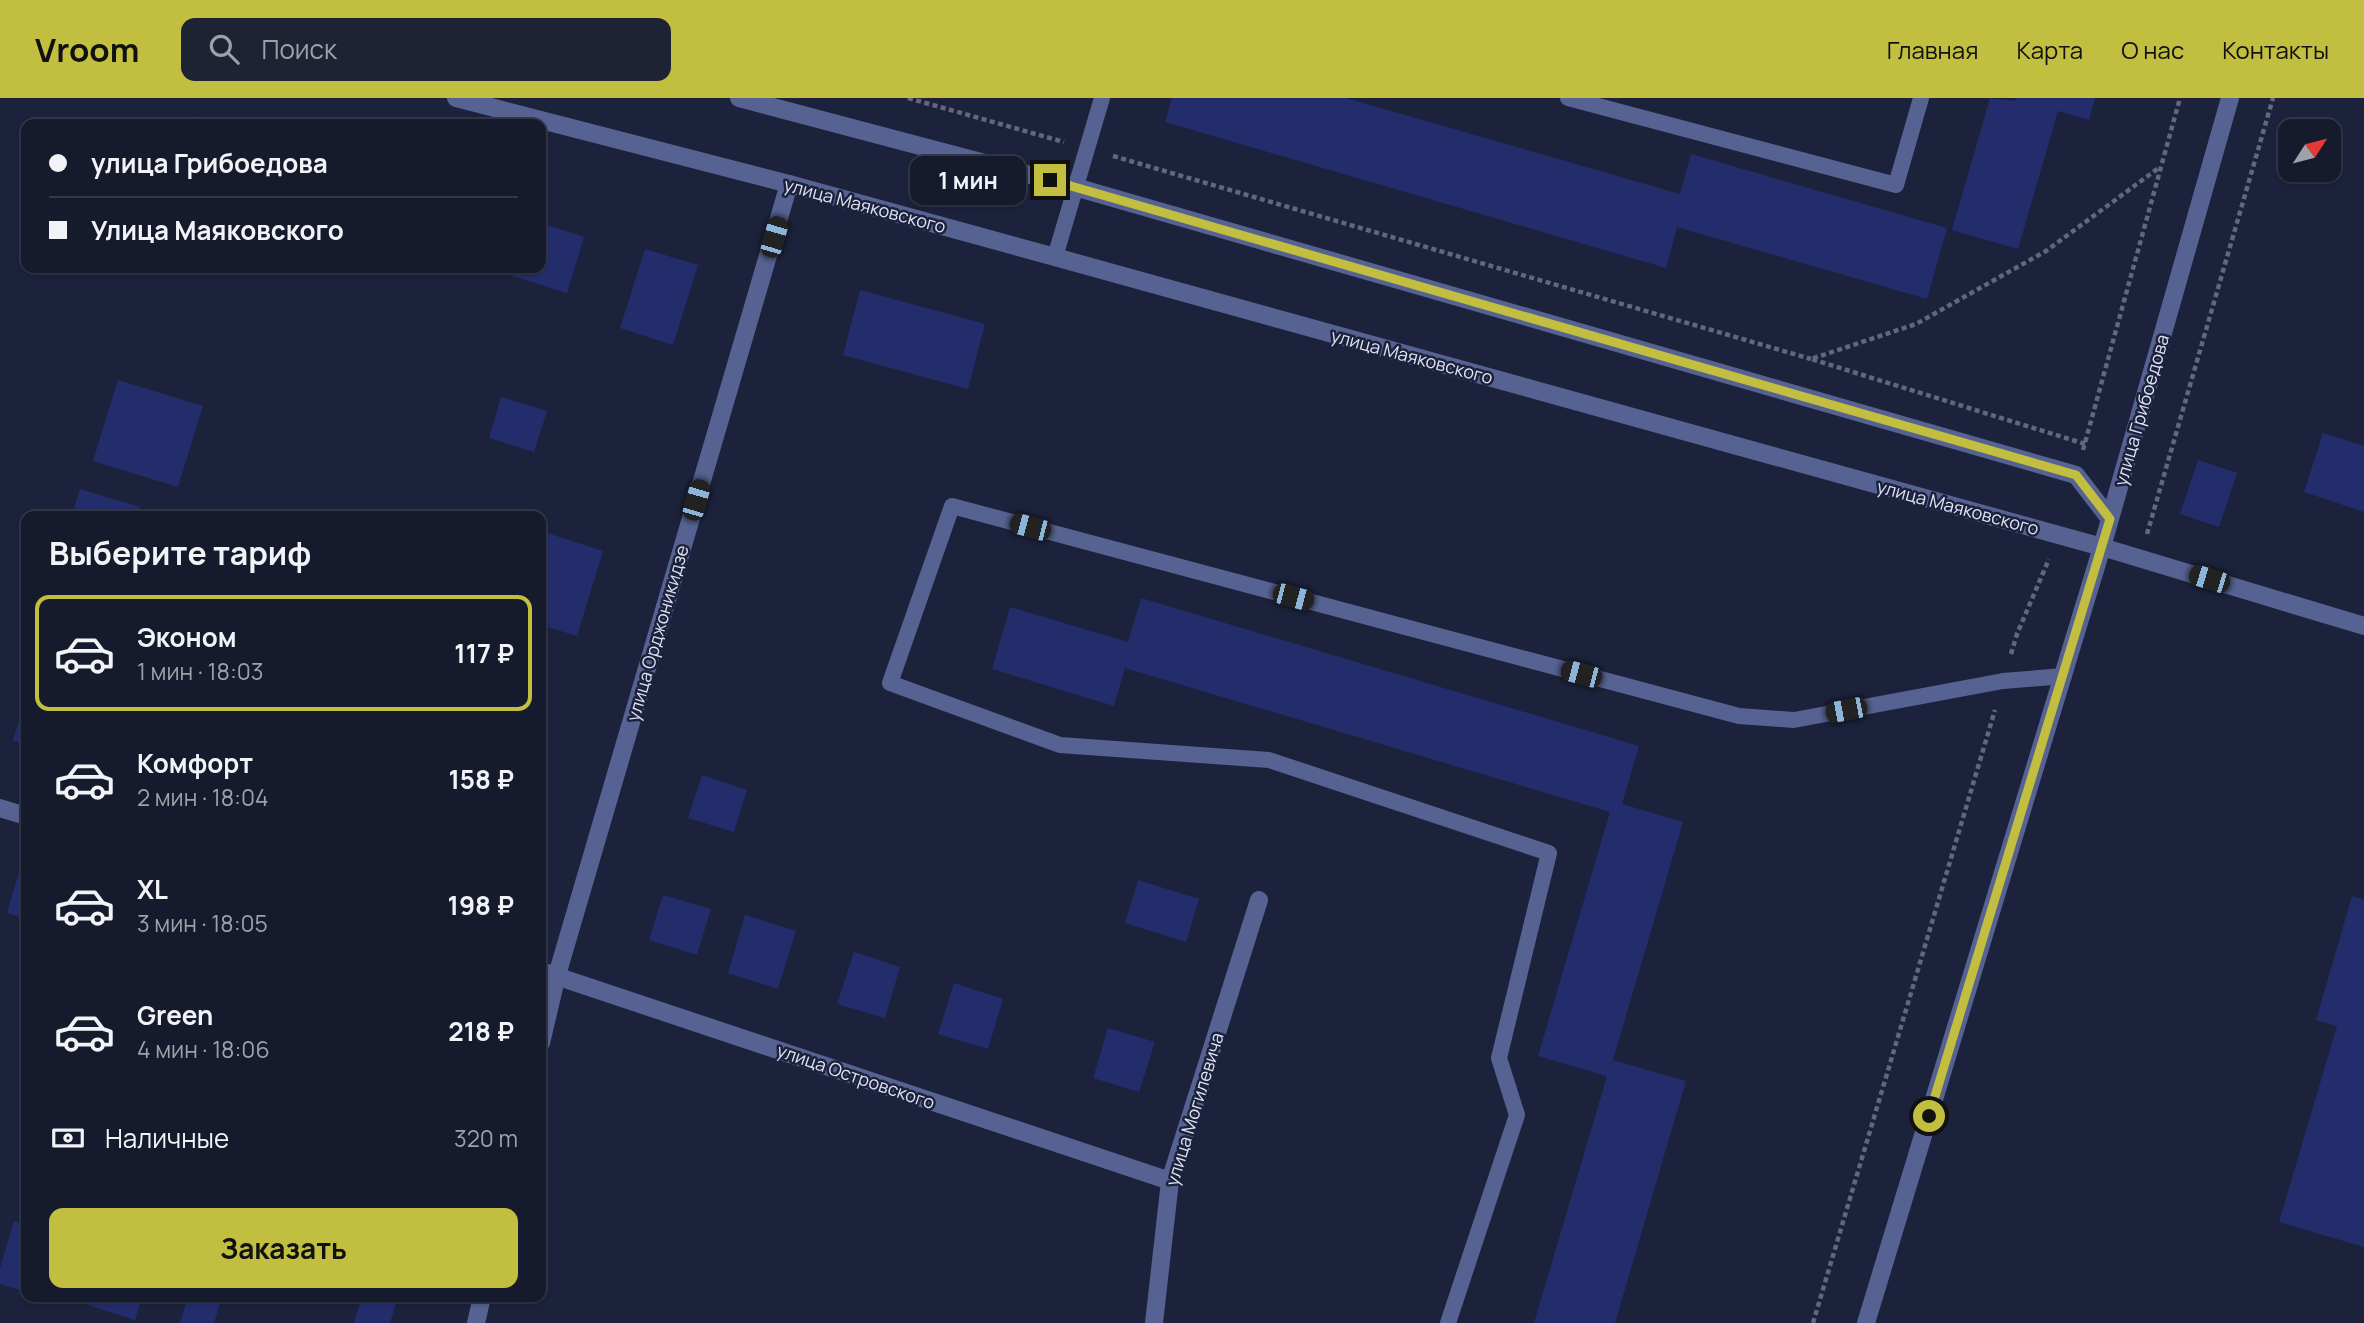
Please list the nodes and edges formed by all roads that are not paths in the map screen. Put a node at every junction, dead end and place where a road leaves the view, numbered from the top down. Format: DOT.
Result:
graph roads {
  1 [pos="456,98"];
  2 [pos="739,98"];
  3 [pos="1102,98"];
  4 [pos="1568,98"];
  5 [pos="1921,98"];
  6 [pos="2230,98"];
  7 [pos="537,119"];
  8 [pos="546,121"];
  9 [pos="789,184"];
  10 [pos="1076,187"];
  11 [pos="1055,257"];
  12 [pos="2110,519"];
  13 [pos="2102,547"];
  14 [pos="2364,626"];
  15 [pos="2064,676"];
  16 [pos="0,808"];
  17 [pos="21,814"];
  18 [pos="1259,900"];
  19 [pos="549,973"];
  20 [pos="546,999"];
  21 [pos="1170,1181"];
  22 [pos="481,1302"];
  23 [pos="476,1323"];
  24 [pos="1154,1323"];
  25 [pos="1448,1323"];
  26 [pos="1866,1323"];
  1 -- 7 [label="street, улица Маяковского"];
  2 -- 10 [label="street"];
  3 -- 10 [label="lane"];
  4 -- 5 [label="lane"];
  6 -- 12 [label="street, улица Грибоедова"];
  8 -- 9 [label="street, улица Маяковского"];
  9 -- 11 [label="street, улица Маяковского"];
  9 -- 19 [label="street, улица Орджоникидзе"];
  10 -- 11 [label="lane"];
  10 -- 12 [label="street"];
  11 -- 13 [label="street, улица Маяковского"];
  12 -- 13 [label="street, улица Грибоедова"];
  13 -- 14 [label="street, улица Маяковского"];
  13 -- 15 [label="street, улица Грибоедова"];
  15 -- 25 [label="lane"];
  15 -- 26 [label="street, улица Грибоедова"];
  16 -- 17 [label="street"];
  18 -- 21 [label="street, улица Могилевича"];
  19 -- 20 [label="street, улица Орджоникидзе"];
  19 -- 21 [label="street, улица Островского"];
  21 -- 24 [label="street, улица Могилевича"];
  22 -- 23 [label="street"];
}
